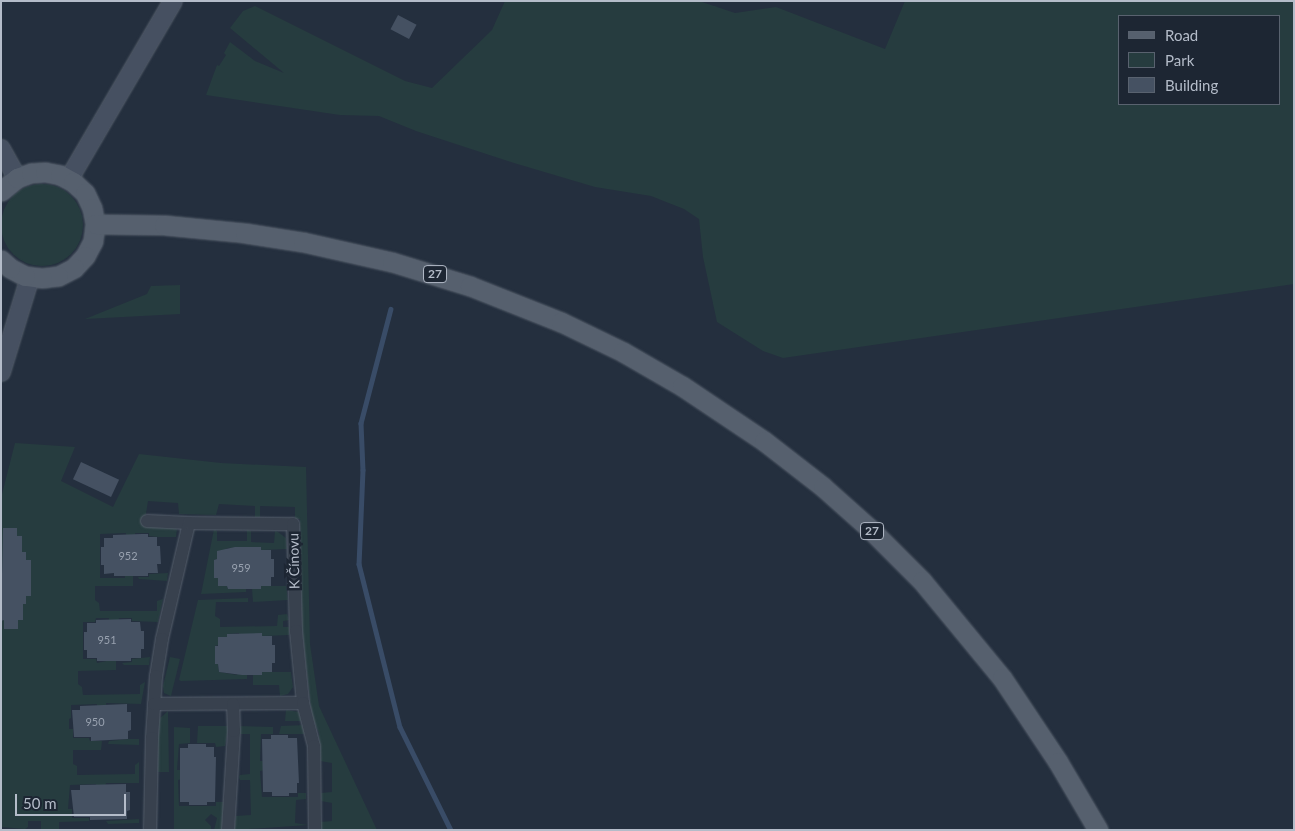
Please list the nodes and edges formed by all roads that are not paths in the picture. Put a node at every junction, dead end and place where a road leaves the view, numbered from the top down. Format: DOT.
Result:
graph roads {
  1 [pos="173,1"];
  2 [pos="1,149"];
  3 [pos="16,178"];
  4 [pos="69,179"];
  5 [pos="1,190"];
  6 [pos="95,224"];
  7 [pos="1,260"];
  8 [pos="30,277"];
  9 [pos="1,372"];
  10 [pos="147,520"];
  11 [pos="189,523"];
  12 [pos="303,703"];
  13 [pos="154,704"];
  14 [pos="233,704"];
  15 [pos="150,830"];
  16 [pos="228,830"];
  17 [pos="315,830"];
  18 [pos="1098,830"];
  1 -- 4 [label="street"];
  2 -- 3 [label="street"];
  3 -- 4 [label="main road"];
  3 -- 5 [label="main road"];
  4 -- 6 [label="main road"];
  6 -- 8 [label="main road"];
  6 -- 18 [label="main road, 27"];
  7 -- 8 [label="main road"];
  8 -- 9 [label="street"];
  10 -- 11 [label="street, K Čínovu"];
  11 -- 12 [label="street, K Čínovu"];
  11 -- 13 [label="street"];
  12 -- 14 [label="street"];
  12 -- 17 [label="street, K Čínovu"];
  13 -- 14 [label="street"];
  13 -- 15 [label="street"];
  14 -- 16 [label="street"];
}
